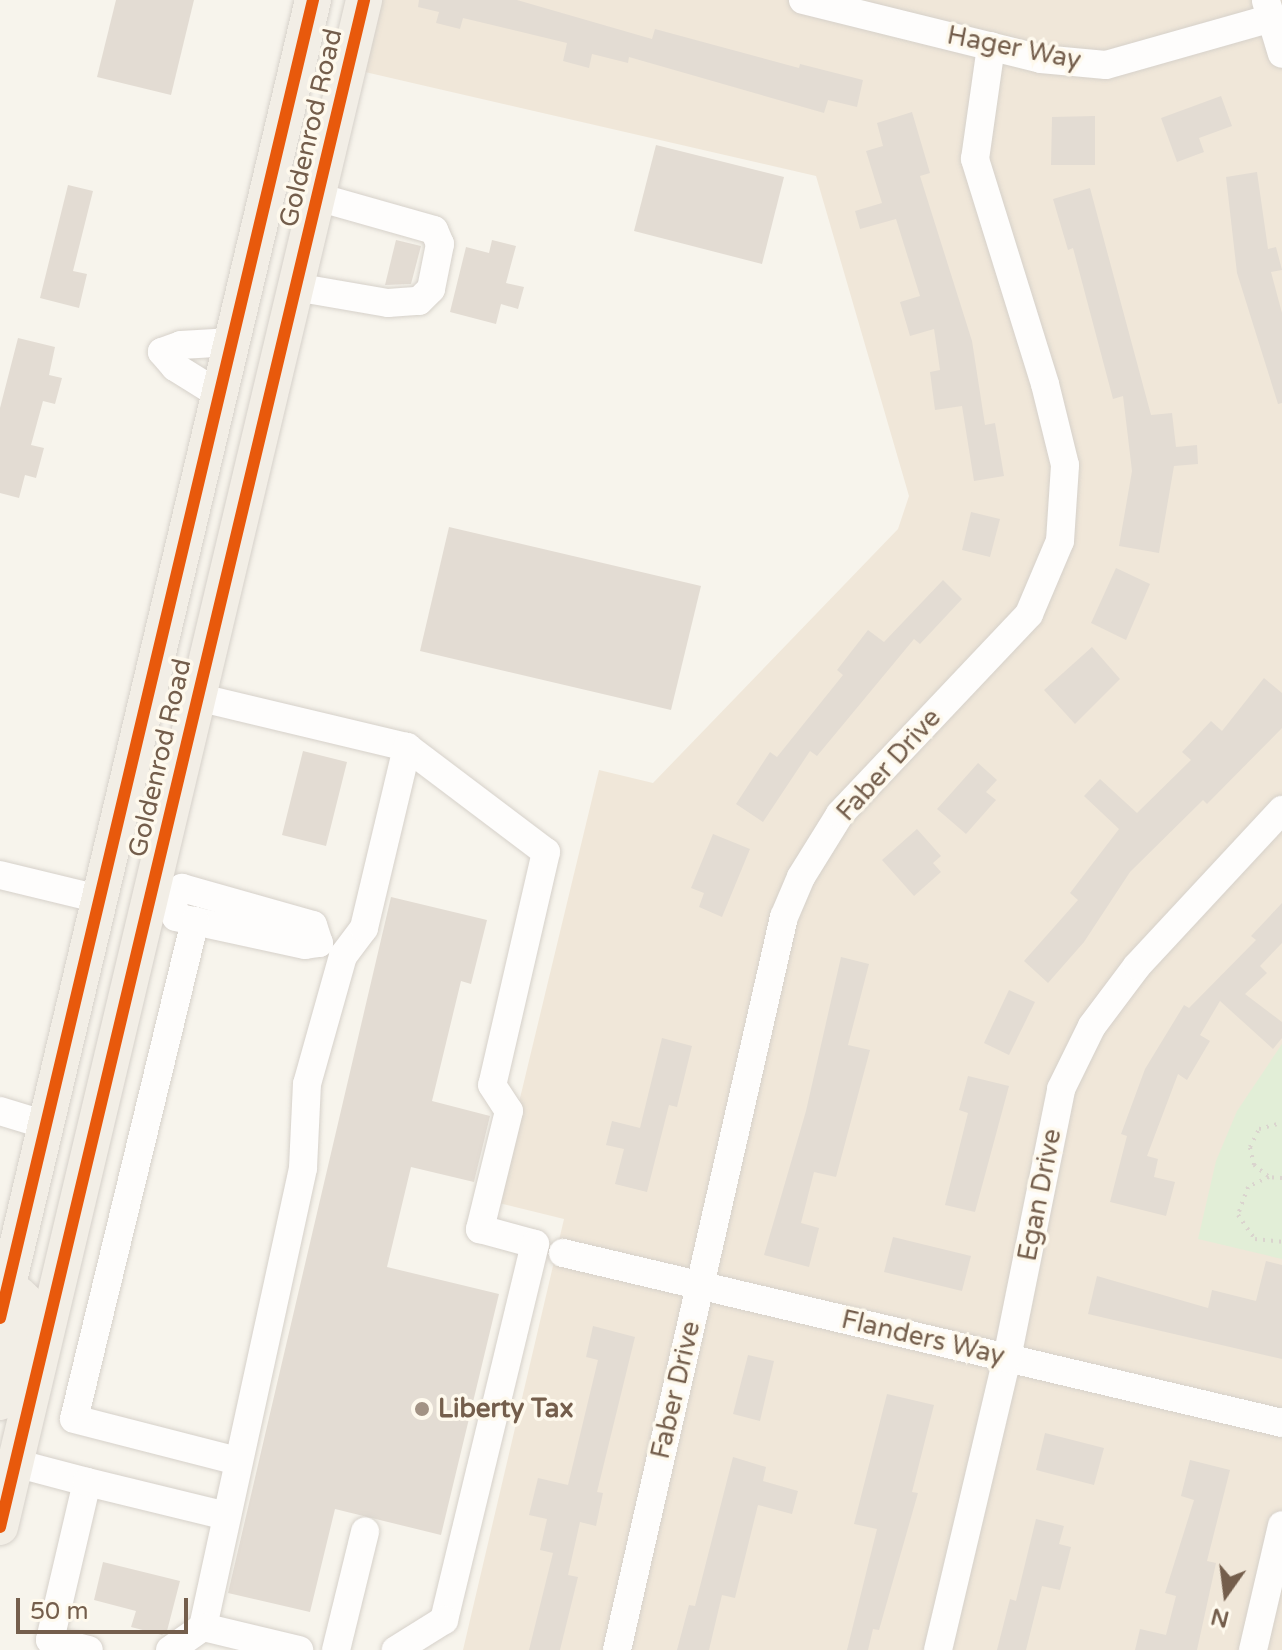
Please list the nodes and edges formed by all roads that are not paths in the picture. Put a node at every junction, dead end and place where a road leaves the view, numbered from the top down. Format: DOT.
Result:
graph roads {
  1 [pos="313,0"];
  2 [pos="364,0"];
  3 [pos="803,0"];
  4 [pos="1269,9"];
  5 [pos="991,46"];
  6 [pos="1282,54"];
  7 [pos="317,197"];
  8 [pos="295,287"];
  9 [pos="232,342"];
  10 [pos="220,395"];
  11 [pos="197,697"];
  12 [pos="141,721"];
  13 [pos="407,747"];
  14 [pos="1282,810"];
  15 [pos="0,875"];
  16 [pos="159,890"];
  17 [pos="213,896"];
  18 [pos="99,899"];
  19 [pos="201,922"];
  20 [pos="331,950"];
  21 [pos="115,1046"];
  22 [pos="0,1111"];
  23 [pos="46,1125"];
  24 [pos="563,1253"];
  25 [pos="700,1285"];
  26 [pos="4,1301"];
  27 [pos="1007,1358"];
  28 [pos="0,1402"];
  29 [pos="1282,1423"];
  30 [pos="0,1427"];
  31 [pos="238,1461"];
  32 [pos="15,1463"];
  33 [pos="87,1482"];
  34 [pos="226,1516"];
  35 [pos="1282,1525"];
  36 [pos="0,1527"];
  37 [pos="365,1532"];
  38 [pos="203,1627"];
  39 [pos="89,1650"];
  40 [pos="170,1650"];
  41 [pos="299,1650"];
  42 [pos="336,1650"];
  43 [pos="396,1650"];
  44 [pos="617,1650"];
  45 [pos="938,1650"];
  46 [pos="1253,1650"];
  1 -- 9 [label="main road, Goldenrod Road"];
  2 -- 7 [label="main road, Goldenrod Road"];
  3 -- 5 [label="street, Hager Way"];
  4 -- 5 [label="street, Hager Way"];
  4 -- 6 [label="street"];
  5 -- 25 [label="street, Faber Drive"];
  7 -- 8 [label="main road, Goldenrod Road"];
  7 -- 8 [label="street"];
  8 -- 11 [label="main road, Goldenrod Road"];
  9 -- 10 [label="main road, Goldenrod Road"];
  9 -- 10 [label="street"];
  10 -- 12 [label="main road, Goldenrod Road"];
  11 -- 13 [label="street"];
  11 -- 16 [label="main road, Goldenrod Road"];
  12 -- 16 [label="main road"];
  12 -- 18 [label="main road, Goldenrod Road"];
  13 -- 20 [label="street"];
  13 -- 43 [label="street"];
  14 -- 27 [label="street, Egan Drive"];
  15 -- 18 [label="street"];
  16 -- 17 [label="street"];
  16 -- 19 [label="street"];
  16 -- 21 [label="main road, Goldenrod Road"];
  17 -- 19 [label="street"];
  17 -- 20 [label="street"];
  18 -- 21 [label="main road"];
  18 -- 23 [label="main road, Goldenrod Road"];
  19 -- 20 [label="street"];
  19 -- 31 [label="street"];
  20 -- 31 [label="street"];
  21 -- 32 [label="main road, Goldenrod Road"];
  22 -- 23 [label="street"];
  23 -- 26 [label="main road, Goldenrod Road"];
  24 -- 25 [label="street, Flanders Way"];
  25 -- 27 [label="street, Flanders Way"];
  25 -- 44 [label="street, Faber Drive"];
  26 -- 28 [label="main road"];
  27 -- 29 [label="street, Flanders Way"];
  27 -- 45 [label="street, Egan Drive"];
  30 -- 32 [label="main road"];
  31 -- 34 [label="street"];
  32 -- 33 [label="street"];
  32 -- 36 [label="main road, Goldenrod Road"];
  33 -- 34 [label="street"];
  33 -- 39 [label="street"];
  34 -- 38 [label="street"];
  35 -- 46 [label="street"];
  37 -- 42 [label="street"];
  38 -- 40 [label="street"];
  38 -- 41 [label="street"];
}
